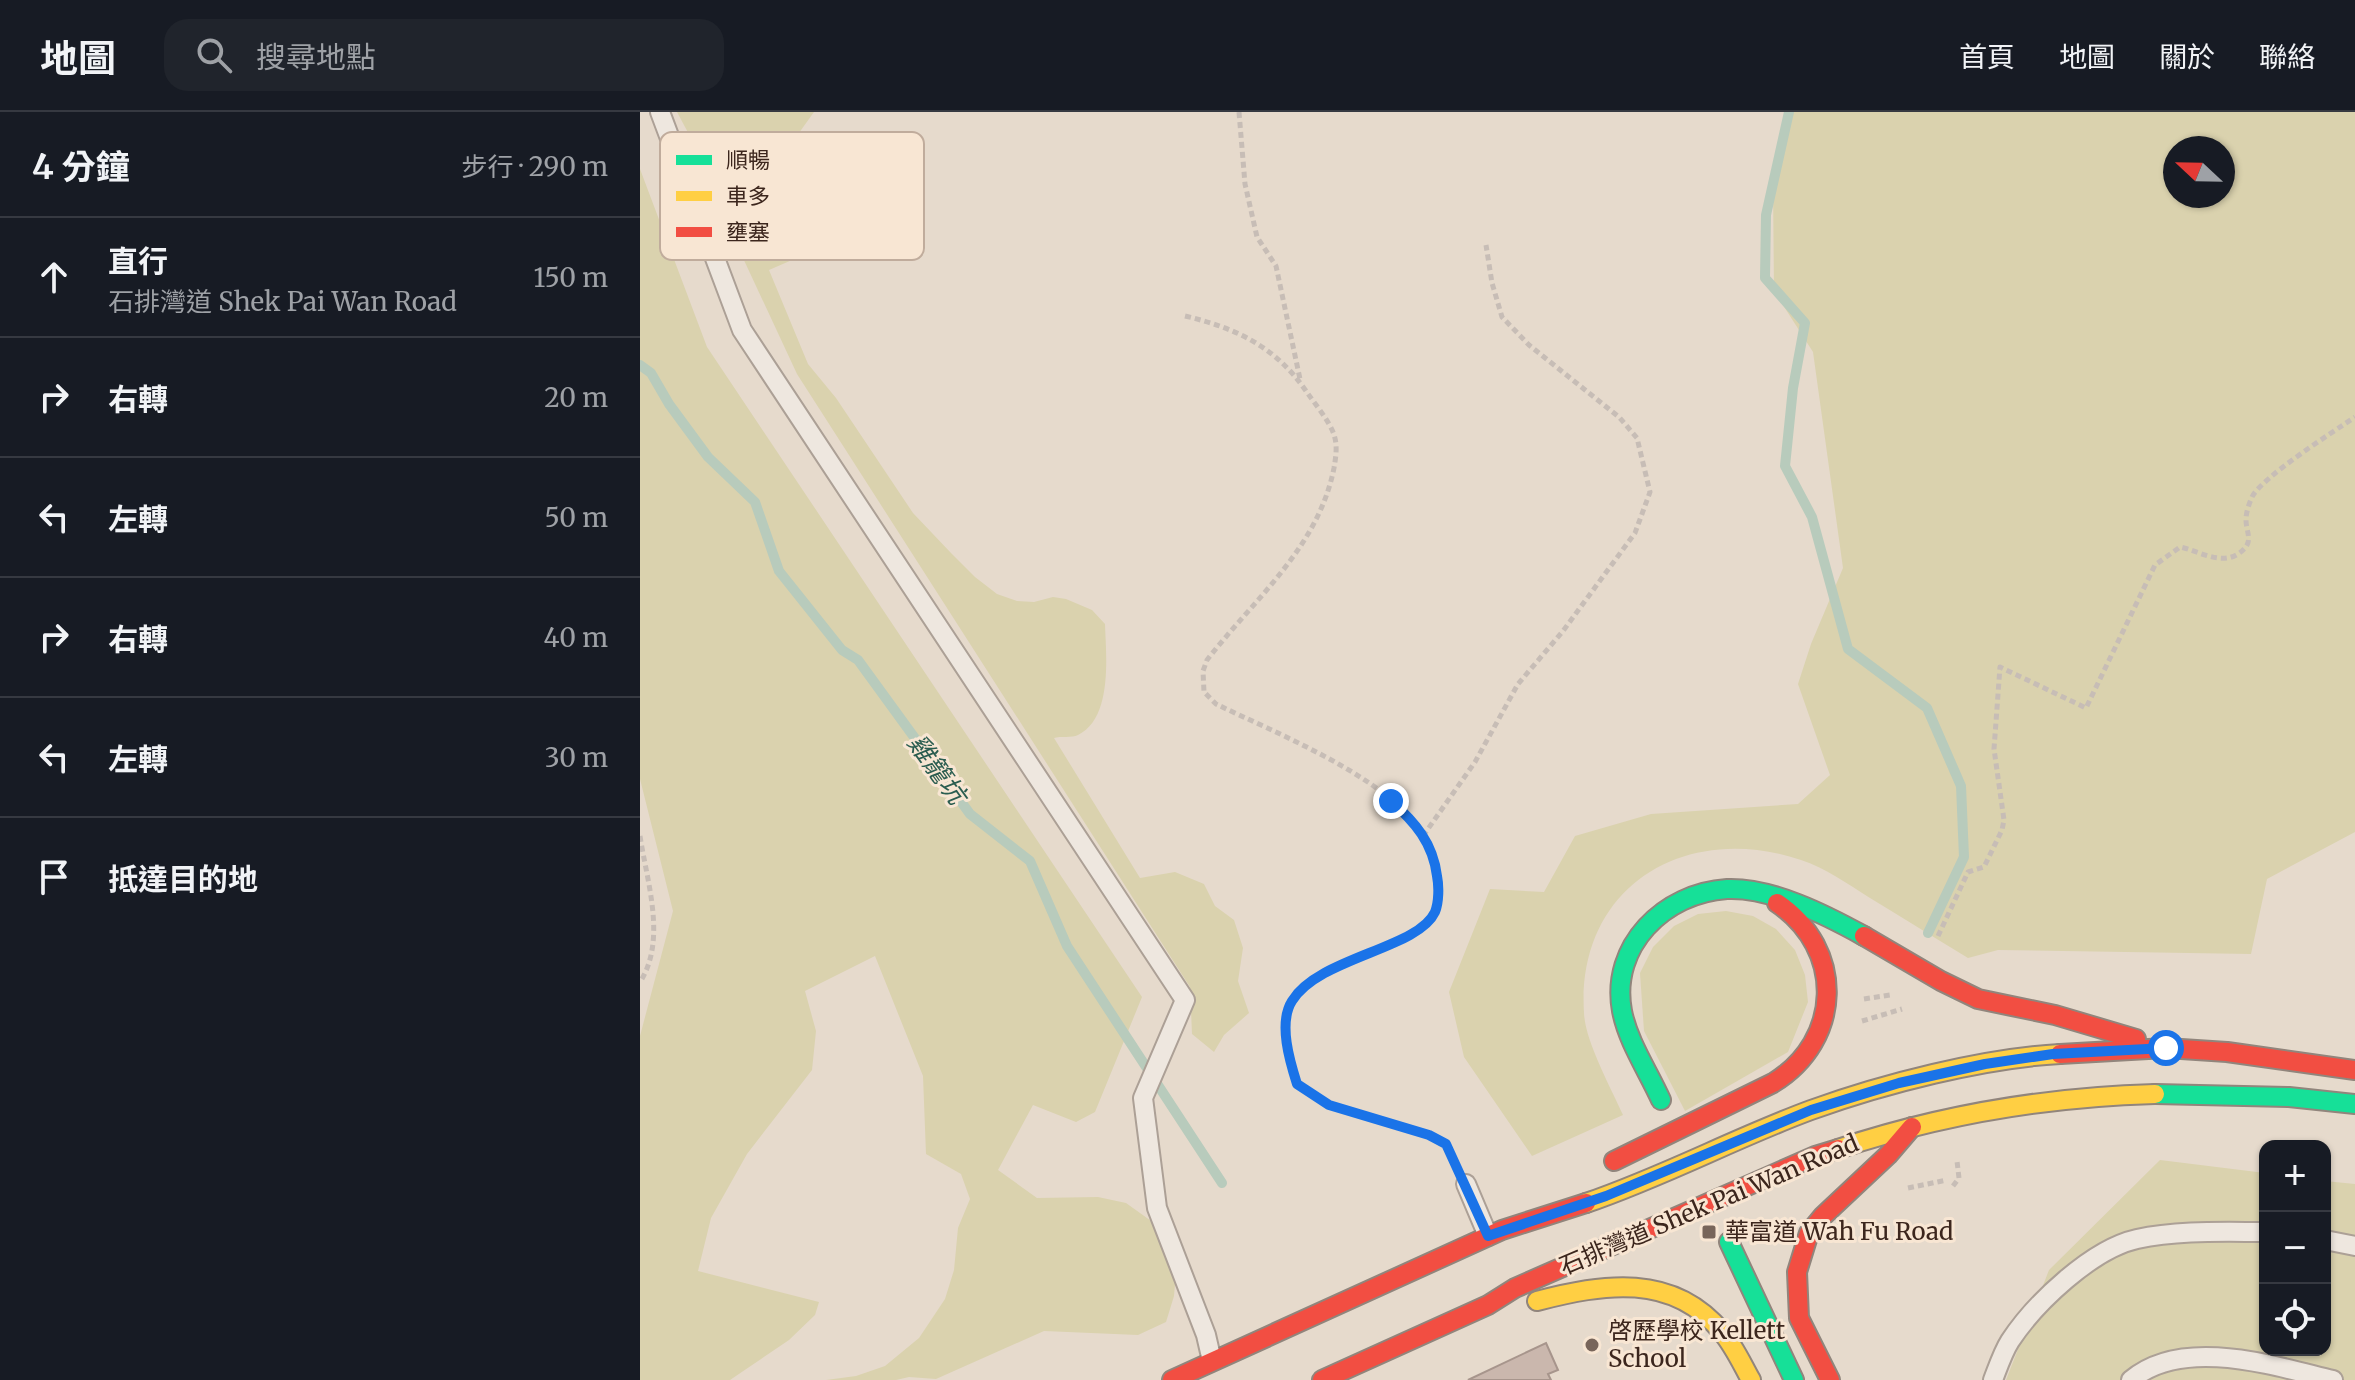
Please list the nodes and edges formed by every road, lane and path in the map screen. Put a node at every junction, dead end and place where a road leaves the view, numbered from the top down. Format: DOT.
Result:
graph roads {
  1 [pos="660,112"];
  2 [pos="1239,112"];
  3 [pos="668,132"];
  4 [pos="1486,245"];
  5 [pos="716,260"];
  6 [pos="1185,316"];
  7 [pos="1301,384"];
  8 [pos="2355,417"];
  9 [pos="640,836"];
  10 [pos="1423,836"];
  11 [pos="1750,891"];
  12 [pos="1934,947"];
  13 [pos="640,982"];
  14 [pos="1896,994"];
  15 [pos="1860,1000"];
  16 [pos="1902,1009"];
  17 [pos="1853,1024"];
  18 [pos="2166,1048"];
  19 [pos="2355,1070"];
  20 [pos="1661,1100"];
  21 [pos="2355,1104"];
  22 [pos="1912,1127"];
  23 [pos="1957,1161"];
  24 [pos="1602,1166"];
  25 [pos="1947,1180"];
  26 [pos="1466,1184"];
  27 [pos="1953,1186"];
  28 [pos="1563,1189"];
  29 [pos="1903,1189"];
  30 [pos="2259,1232"];
  31 [pos="1495,1233"];
  32 [pos="2331,1241"];
  33 [pos="1729,1242"];
  34 [pos="2355,1246"];
  35 [pos="1488,1305"];
  36 [pos="1212,1362"];
  37 [pos="1172,1380"];
  38 [pos="1322,1380"];
  39 [pos="1751,1380"];
  40 [pos="1794,1380"];
  41 [pos="1830,1380"];
  42 [pos="1993,1380"];
  43 [pos="2131,1380"];
  44 [pos="2333,1380"];
  1 -- 3 [label="lane"];
  2 -- 7 [label="path"];
  4 -- 10 [label="path"];
  5 -- 36 [label="lane"];
  6 -- 7 [label="path"];
  7 -- 10 [label="path"];
  8 -- 12 [label="path"];
  9 -- 13 [label="path"];
  10 -- 26 [label="path"];
  11 -- 18 [label="main road"];
  11 -- 20 [label="main road"];
  11 -- 24 [label="main road"];
  14 -- 15 [label="path"];
  16 -- 17 [label="path"];
  18 -- 19 [label="main road, 石排灣道 Shek Pai Wan Road"];
  18 -- 31 [label="main road, 石排灣道 Shek Pai Wan Road"];
  21 -- 22 [label="main road, 石排灣道 Shek Pai Wan Road"];
  22 -- 35 [label="main road, 石排灣道 Shek Pai Wan Road"];
  22 -- 41 [label="main road"];
  23 -- 27 [label="path"];
  25 -- 29 [label="path"];
  26 -- 31 [label="lane"];
  28 -- 31 [label="main road"];
  30 -- 42 [label="lane"];
  31 -- 36 [label="main road, 石排灣道 Shek Pai Wan Road"];
  32 -- 34 [label="lane"];
  33 -- 40 [label="main road"];
  35 -- 38 [label="main road, 石排灣道 Shek Pai Wan Road"];
  35 -- 39 [label="main road"];
  36 -- 37 [label="main road, 石排灣道 Shek Pai Wan Road"];
  43 -- 44 [label="lane"];
}
